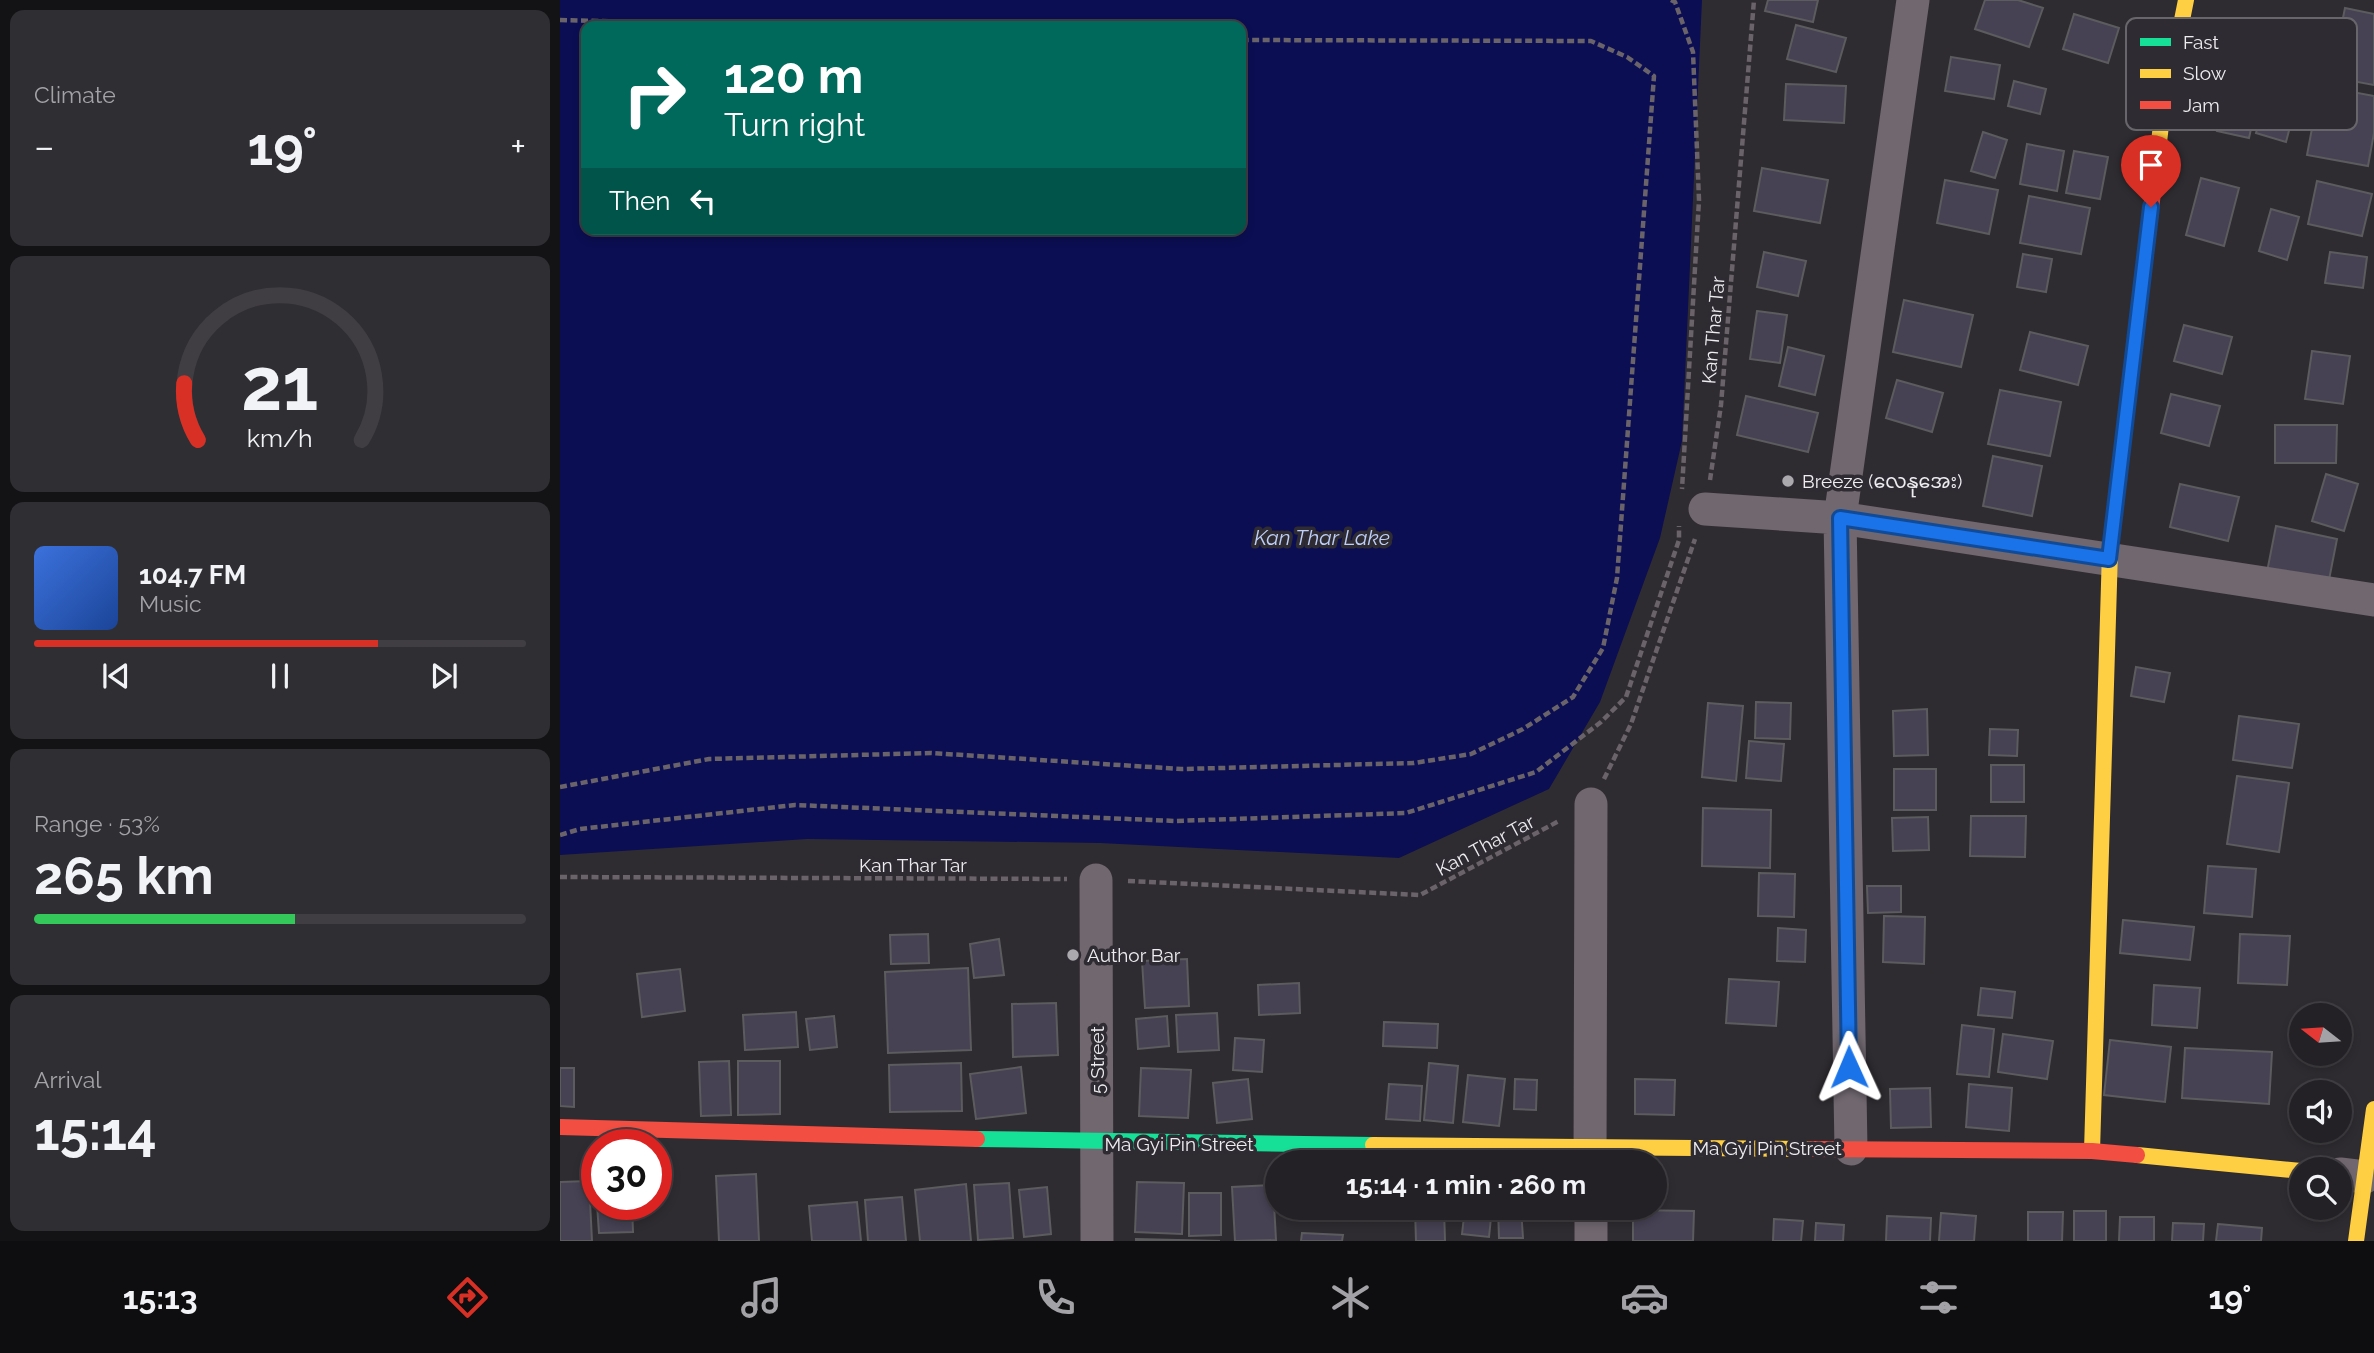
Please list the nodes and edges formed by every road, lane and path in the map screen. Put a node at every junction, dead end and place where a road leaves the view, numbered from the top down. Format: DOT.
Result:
graph roads {
  1 [pos="1671,0"];
  2 [pos="1754,0"];
  3 [pos="1913,0"];
  4 [pos="2186,0"];
  5 [pos="2182,18"];
  6 [pos="560,20"];
  7 [pos="600,21"];
  8 [pos="1246,40"];
  9 [pos="2160,130"];
  10 [pos="1689,507"];
  11 [pos="1840,518"];
  12 [pos="2109,559"];
  13 [pos="2374,600"];
  14 [pos="560,787"];
  15 [pos="1591,804"];
  16 [pos="560,835"];
  17 [pos="560,877"];
  18 [pos="1096,880"];
  19 [pos="2374,1109"];
  20 [pos="560,1127"];
  21 [pos="1097,1143"];
  22 [pos="1851,1149"];
  23 [pos="1411,1150"];
  24 [pos="1590,1150"];
  25 [pos="2092,1151"];
  26 [pos="1667,1153"];
  27 [pos="2289,1170"];
  28 [pos="2352,1176"];
  29 [pos="1591,1220"];
  30 [pos="1097,1241"];
  31 [pos="1591,1241"];
  32 [pos="2356,1241"];
  1 -- 10 [label="path"];
  2 -- 10 [label="path, Kan Thar Tar"];
  3 -- 11 [label="street"];
  4 -- 5 [label="main road"];
  6 -- 7 [label="path"];
  8 -- 14 [label="path"];
  9 -- 12 [label="main road"];
  10 -- 11 [label="street"];
  10 -- 15 [label="path, Kan Thar Tar"];
  10 -- 16 [label="path"];
  11 -- 12 [label="street"];
  11 -- 22 [label="street"];
  12 -- 13 [label="street"];
  12 -- 25 [label="main road"];
  15 -- 18 [label="path, Kan Thar Tar"];
  15 -- 24 [label="street"];
  17 -- 18 [label="path, Kan Thar Tar"];
  18 -- 21 [label="street, 5 Street"];
  19 -- 28 [label="main road"];
  20 -- 21 [label="main road, Ma Gyi Pin Street"];
  21 -- 23 [label="main road, Ma Gyi Pin Street"];
  21 -- 30 [label="street, 5 Street"];
  22 -- 25 [label="main road, Ma Gyi Pin Street"];
  22 -- 26 [label="main road, Ma Gyi Pin Street"];
  25 -- 27 [label="main road, Ma Gyi Pin Street"];
  28 -- 32 [label="main road"];
  29 -- 31 [label="street"];
}
